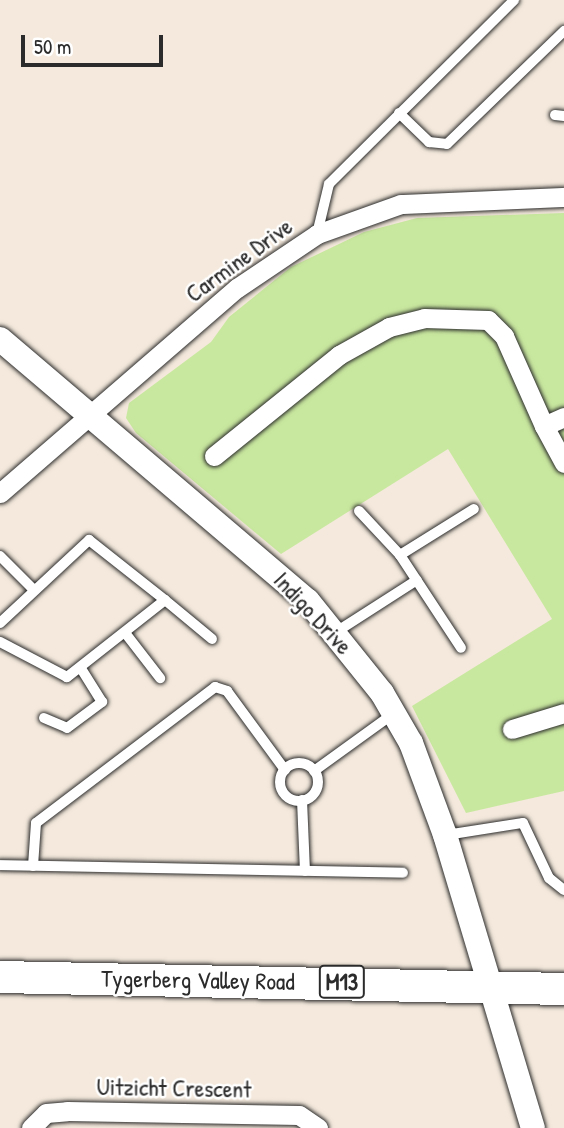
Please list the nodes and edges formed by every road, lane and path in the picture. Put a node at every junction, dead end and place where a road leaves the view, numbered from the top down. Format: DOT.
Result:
graph roads {
  1 [pos="514,0"];
  2 [pos="564,31"];
  3 [pos="399,113"];
  4 [pos="564,197"];
  5 [pos="317,234"];
  6 [pos="0,339"];
  7 [pos="88,414"];
  8 [pos="564,417"];
  9 [pos="544,426"];
  10 [pos="214,456"];
  11 [pos="564,463"];
  12 [pos="0,493"];
  13 [pos="474,509"];
  14 [pos="359,511"];
  15 [pos="400,555"];
  16 [pos="0,556"];
  17 [pos="417,580"];
  18 [pos="34,590"];
  19 [pos="165,600"];
  20 [pos="0,624"];
  21 [pos="336,632"];
  22 [pos="126,634"];
  23 [pos="212,639"];
  24 [pos="0,642"];
  25 [pos="461,648"];
  26 [pos="81,668"];
  27 [pos="160,678"];
  28 [pos="395,712"];
  29 [pos="564,713"];
  30 [pos="44,718"];
  31 [pos="512,729"];
  32 [pos="285,770"];
  33 [pos="314,771"];
  34 [pos="302,800"];
  35 [pos="444,835"];
  36 [pos="0,865"];
  37 [pos="33,866"];
  38 [pos="304,871"];
  39 [pos="402,873"];
  40 [pos="564,890"];
  41 [pos="0,977"];
  42 [pos="488,984"];
  43 [pos="564,989"];
  44 [pos="31,1128"];
  45 [pos="318,1128"];
  46 [pos="533,1128"];
  1 -- 3 [label="lane"];
  2 -- 3 [label="lane"];
  3 -- 5 [label="lane"];
  4 -- 5 [label="street, Carmine Drive"];
  5 -- 7 [label="street, Carmine Drive"];
  6 -- 7 [label="street, Indigo Drive"];
  7 -- 12 [label="street, Carmine Drive"];
  7 -- 21 [label="street, Indigo Drive"];
  8 -- 9 [label="street"];
  9 -- 10 [label="street"];
  9 -- 11 [label="street"];
  13 -- 15 [label="lane"];
  14 -- 15 [label="lane"];
  15 -- 17 [label="lane"];
  16 -- 18 [label="lane"];
  17 -- 21 [label="lane"];
  17 -- 25 [label="lane"];
  18 -- 19 [label="lane"];
  18 -- 20 [label="lane"];
  19 -- 22 [label="lane"];
  19 -- 23 [label="lane"];
  21 -- 28 [label="street, Indigo Drive"];
  22 -- 26 [label="lane"];
  22 -- 27 [label="lane"];
  24 -- 26 [label="lane"];
  26 -- 30 [label="lane"];
  28 -- 33 [label="lane"];
  28 -- 35 [label="street, Indigo Drive"];
  29 -- 31 [label="street"];
  32 -- 33 [label="lane"];
  32 -- 34 [label="lane"];
  32 -- 37 [label="lane"];
  33 -- 34 [label="lane"];
  34 -- 38 [label="lane"];
  35 -- 40 [label="lane"];
  35 -- 42 [label="street, Indigo Drive"];
  36 -- 37 [label="lane"];
  37 -- 38 [label="lane"];
  38 -- 39 [label="lane"];
  41 -- 42 [label="main road, Tygerberg Valley Road / M13"];
  42 -- 43 [label="main road, Tygerberg Valley Road / M13"];
  42 -- 46 [label="street, Indigo Drive"];
  44 -- 45 [label="street, Uitzicht Crescent"];
}
